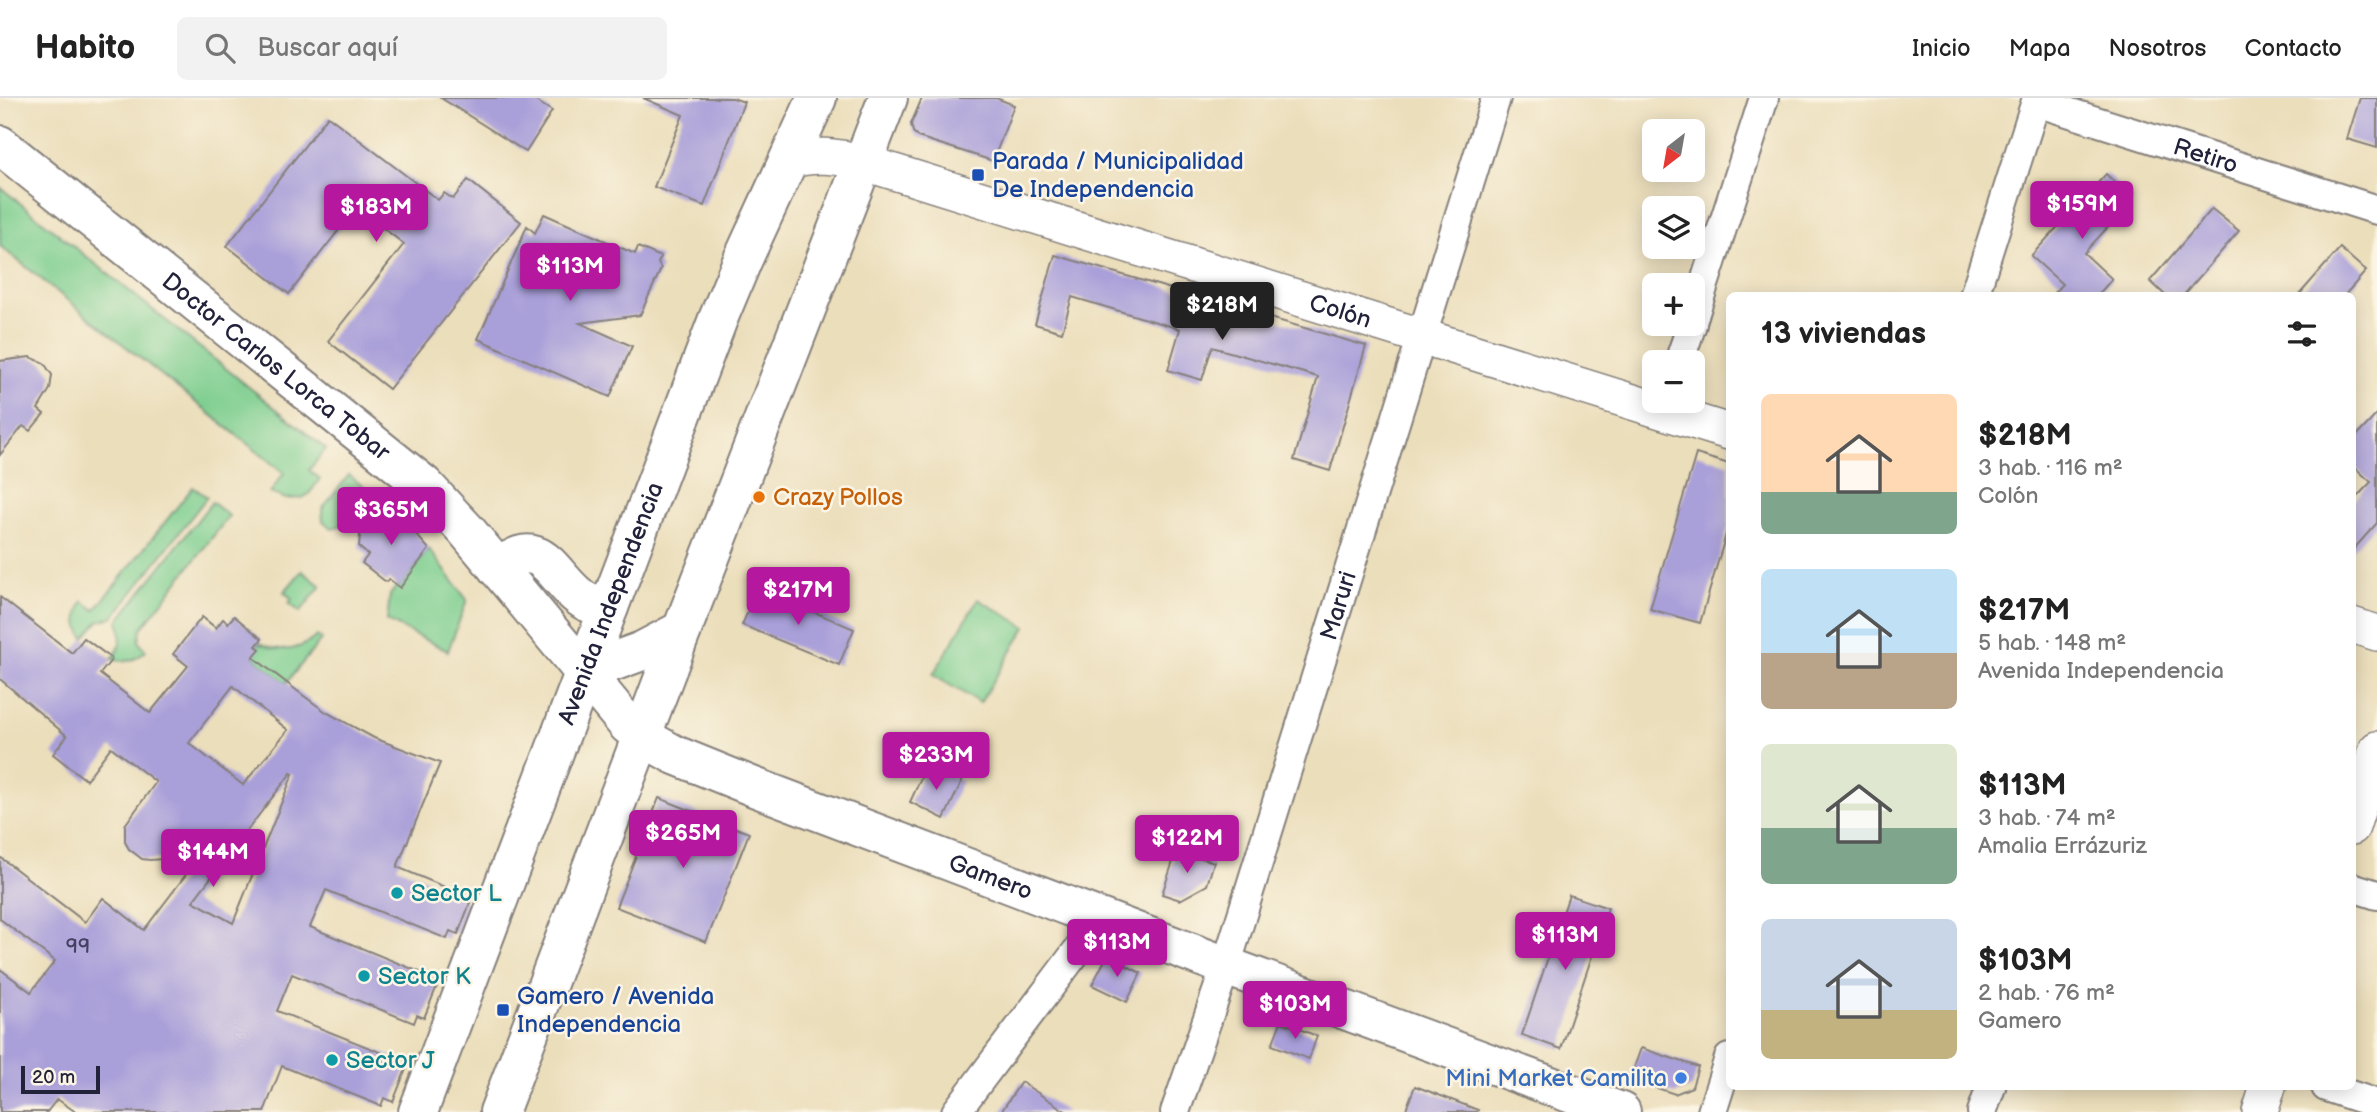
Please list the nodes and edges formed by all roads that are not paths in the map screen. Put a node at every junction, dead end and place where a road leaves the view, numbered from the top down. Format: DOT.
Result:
graph roads {
  1 [pos="817,98"];
  2 [pos="888,98"];
  3 [pos="1496,98"];
  4 [pos="1764,98"];
  5 [pos="2037,100"];
  6 [pos="0,145"];
  7 [pos="788,161"];
  8 [pos="862,162"];
  9 [pos="2377,210"];
  10 [pos="1705,282"];
  11 [pos="1975,292"];
  12 [pos="1421,336"];
  13 [pos="1642,399"];
  14 [pos="1682,413"];
  15 [pos="1726,431"];
  16 [pos="498,569"];
  17 [pos="609,607"];
  18 [pos="2356,626"];
  19 [pos="682,630"];
  20 [pos="2377,633"];
  21 [pos="584,672"];
  22 [pos="641,736"];
  23 [pos="2374,766"];
  24 [pos="2356,816"];
  25 [pos="2356,888"];
  26 [pos="2377,895"];
  27 [pos="1101,919"];
  28 [pos="1226,966"];
  29 [pos="1726,1068"];
  30 [pos="1989,1090"];
  31 [pos="2268,1090"];
  32 [pos="2335,1090"];
  33 [pos="2377,1104"];
  34 [pos="418,1112"];
  35 [pos="499,1112"];
  36 [pos="956,1112"];
  37 [pos="1175,1112"];
  38 [pos="1621,1112"];
  39 [pos="1712,1112"];
  40 [pos="1982,1112"];
  41 [pos="2260,1112"];
  1 -- 7 [label="main road, Avenida Independencia"];
  2 -- 8 [label="main road"];
  3 -- 12 [label="street, Maruri"];
  4 -- 10 [label="street"];
  5 -- 9 [label="street, Retiro"];
  5 -- 11 [label="street"];
  6 -- 16 [label="main road, Doctor Carlos Lorca Tobar"];
  7 -- 8 [label="street, Colón"];
  7 -- 17 [label="main road, Avenida Independencia"];
  8 -- 12 [label="street, Colón"];
  8 -- 19 [label="main road"];
  12 -- 13 [label="street, Colón"];
  12 -- 28 [label="street, Maruri"];
  14 -- 15 [label="street, Colón"];
  16 -- 17 [label="main road"];
  16 -- 21 [label="main road, Doctor Carlos Lorca Tobar"];
  17 -- 21 [label="main road, Avenida Independencia"];
  18 -- 20 [label="street"];
  19 -- 21 [label="main road"];
  19 -- 22 [label="main road"];
  21 -- 22 [label="main road, Gamero"];
  21 -- 34 [label="main road, Avenida Independencia"];
  22 -- 27 [label="main road, Gamero"];
  22 -- 35 [label="main road"];
  23 -- 24 [label="street"];
  25 -- 26 [label="street"];
  27 -- 28 [label="main road, Gamero"];
  27 -- 36 [label="street"];
  28 -- 37 [label="street, Maruri"];
  28 -- 38 [label="main road, Gamero"];
  29 -- 39 [label="street"];
  30 -- 40 [label="street"];
  31 -- 41 [label="street"];
  32 -- 33 [label="street"];
}
